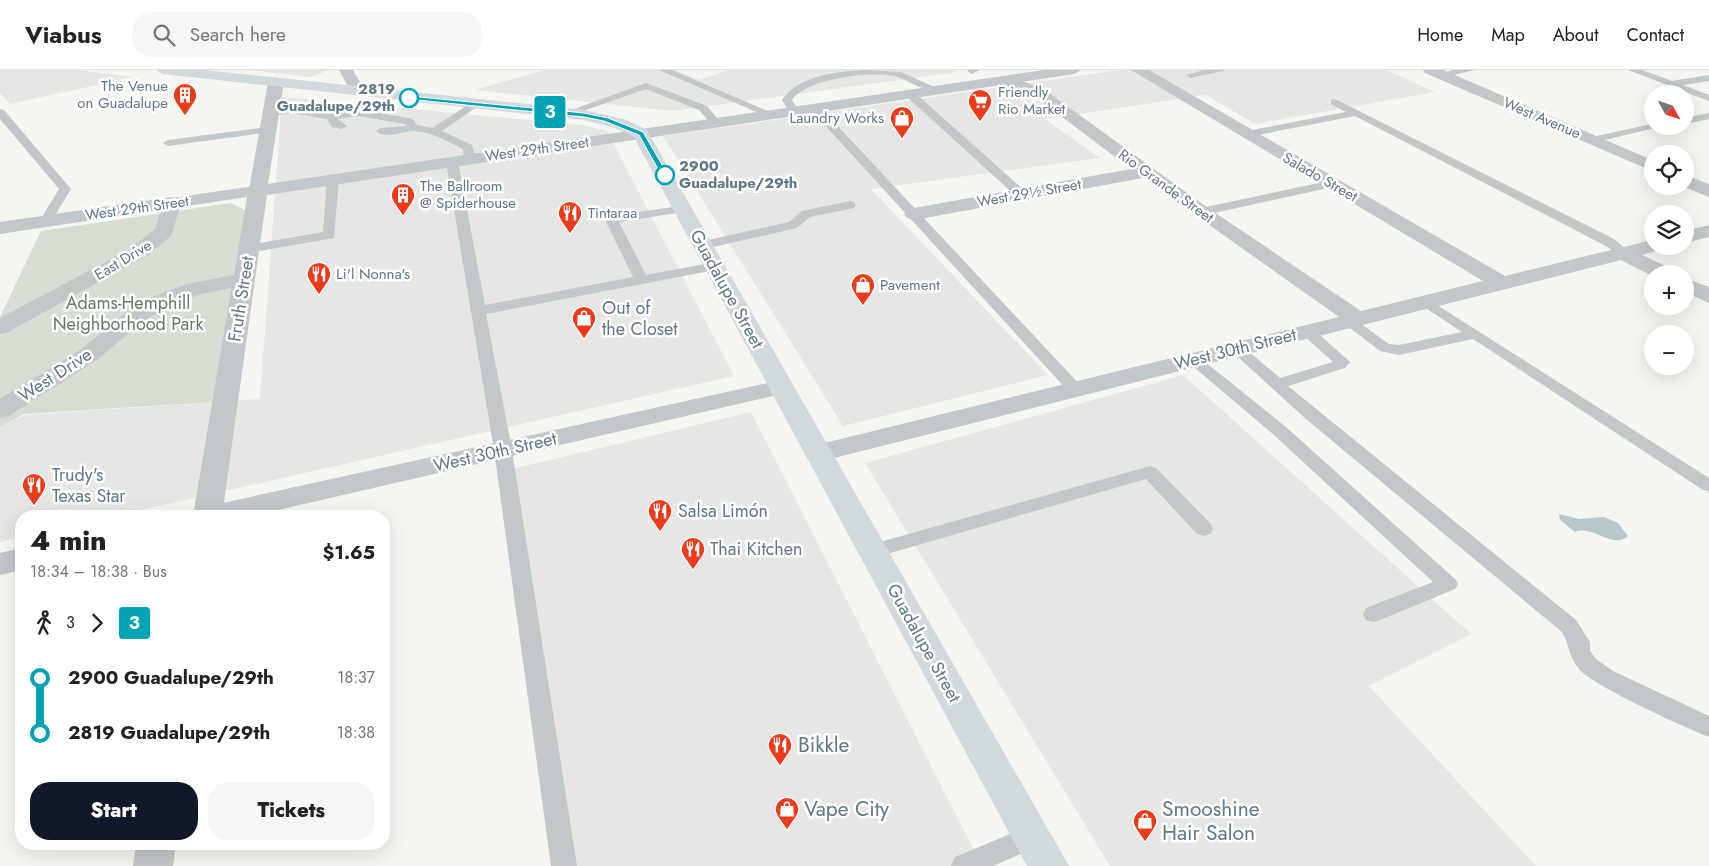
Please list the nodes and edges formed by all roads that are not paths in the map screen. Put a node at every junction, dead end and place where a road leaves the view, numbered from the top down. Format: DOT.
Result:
graph roads {
  1 [pos="163,70"];
  2 [pos="346,70"];
  3 [pos="664,70"];
  4 [pos="1074,70"];
  5 [pos="1138,70"];
  6 [pos="1222,70"];
  7 [pos="1470,70"];
  8 [pos="1633,70"];
  9 [pos="872,71"];
  10 [pos="966,72"];
  11 [pos="1436,72"];
  12 [pos="1191,74"];
  13 [pos="1709,78"];
  14 [pos="1005,80"];
  15 [pos="276,82"];
  16 [pos="1672,84"];
  17 [pos="936,90"];
  18 [pos="358,91"];
  19 [pos="910,94"];
  20 [pos="1709,98"];
  21 [pos="1335,102"];
  22 [pos="474,104"];
  23 [pos="815,108"];
  24 [pos="794,111"];
  25 [pos="0,112"];
  26 [pos="270,113"];
  27 [pos="568,113"];
  28 [pos="1356,113"];
  29 [pos="772,114"];
  30 [pos="1709,116"];
  31 [pos="331,117"];
  32 [pos="1694,119"];
  33 [pos="716,123"];
  34 [pos="342,126"];
  35 [pos="413,128"];
  36 [pos="1644,129"];
  37 [pos="267,130"];
  38 [pos="381,131"];
  39 [pos="434,131"];
  40 [pos="641,134"];
  41 [pos="1246,134"];
  42 [pos="1592,140"];
  43 [pos="168,143"];
  44 [pos="470,159"];
  45 [pos="452,162"];
  46 [pos="1644,163"];
  47 [pos="1145,172"];
  48 [pos="333,179"];
  49 [pos="1333,184"];
  50 [pos="1694,185"];
  51 [pos="258,190"];
  52 [pos="1709,191"];
  53 [pos="1022,194"];
  54 [pos="172,203"];
  55 [pos="850,205"];
  56 [pos="683,208"];
  57 [pos="1201,212"];
  58 [pos="914,214"];
  59 [pos="45,222"];
  60 [pos="0,228"];
  61 [pos="1709,232"];
  62 [pos="1694,235"];
  63 [pos="704,245"];
  64 [pos="1644,248"];
  65 [pos="248,249"];
  66 [pos="1623,253"];
  67 [pos="1646,265"];
  68 [pos="715,266"];
  69 [pos="244,279"];
  70 [pos="642,280"];
  71 [pos="1501,283"];
  72 [pos="1694,288"];
  73 [pos="1709,296"];
  74 [pos="1426,302"];
  75 [pos="478,311"];
  76 [pos="1353,320"];
  77 [pos="0,327"];
  78 [pos="1307,331"];
  79 [pos="1474,334"];
  80 [pos="1237,348"];
  81 [pos="1194,360"];
  82 [pos="1276,384"];
  83 [pos="781,387"];
  84 [pos="1076,389"];
  85 [pos="0,410"];
  86 [pos="504,450"];
  87 [pos="818,453"];
  88 [pos="1709,486"];
  89 [pos="209,510"];
  90 [pos="235,510"];
  91 [pos="1204,529"];
  92 [pos="873,551"];
  93 [pos="15,560"];
  94 [pos="0,564"];
  95 [pos="1373,614"];
  96 [pos="1709,726"];
  97 [pos="155,850"];
  98 [pos="1040,851"];
  99 [pos="153,866"];
  100 [pos="564,866"];
  101 [pos="964,866"];
  1 -- 15 [label="main road"];
  2 -- 18 [label="street"];
  3 -- 29 [label="lane"];
  4 -- 14 [label="street, West 29th Street"];
  5 -- 41 [label="street, Salado Street"];
  6 -- 12 [label="lane"];
  7 -- 11 [label="lane"];
  8 -- 16 [label="lane"];
  9 -- 17 [label="lane"];
  9 -- 24 [label="lane"];
  10 -- 14 [label="street, Rio Grande Street"];
  10 -- 17 [label="street"];
  11 -- 42 [label="street, West Avenue"];
  13 -- 16 [label="lane"];
  14 -- 17 [label="street, West 29th Street"];
  14 -- 47 [label="street, Rio Grande Street"];
  15 -- 18 [label="main road"];
  15 -- 26 [label="street, Fruth Street"];
  16 -- 20 [label="lane"];
  17 -- 19 [label="street, West 29th Street"];
  18 -- 22 [label="main road"];
  19 -- 23 [label="street, West 29th Street"];
  19 -- 53 [label="lane"];
  21 -- 28 [label="lane"];
  22 -- 27 [label="main road"];
  22 -- 39 [label="lane"];
  23 -- 24 [label="street, West 29th Street"];
  23 -- 58 [label="lane"];
  24 -- 29 [label="street, West 29th Street"];
  25 -- 59 [label="lane"];
  26 -- 31 [label="lane"];
  26 -- 37 [label="street, Fruth Street"];
  27 -- 33 [label="lane"];
  27 -- 40 [label="main road"];
  28 -- 41 [label="lane"];
  28 -- 66 [label="lane"];
  29 -- 33 [label="street, West 29th Street"];
  30 -- 32 [label="lane"];
  31 -- 34 [label="lane"];
  31 -- 35 [label="lane"];
  33 -- 40 [label="street, West 29th Street"];
  35 -- 38 [label="lane"];
  35 -- 39 [label="lane"];
  36 -- 42 [label="lane"];
  37 -- 43 [label="lane"];
  37 -- 51 [label="street, Fruth Street"];
  39 -- 44 [label="lane"];
  40 -- 44 [label="street, West 29th Street"];
  40 -- 56 [label="main road, Guadalupe Street"];
  41 -- 49 [label="street, Salado Street"];
  42 -- 46 [label="street, West Avenue"];
  44 -- 45 [label="street, West 29th Street"];
  45 -- 48 [label="street, West 29th Street"];
  45 -- 75 [label="lane"];
  47 -- 53 [label="street, West 29½ Street"];
  47 -- 57 [label="street, Rio Grande Street"];
  48 -- 51 [label="street, West 29th Street"];
  48 -- 65 [label="lane"];
  49 -- 57 [label="lane"];
  49 -- 71 [label="street, Salado Street"];
  50 -- 52 [label="street"];
  51 -- 54 [label="street, West 29th Street"];
  51 -- 65 [label="street, Fruth Street"];
  53 -- 58 [label="street, West 29½ Street"];
  54 -- 59 [label="street, West 29th Street"];
  54 -- 77 [label="street, East Drive"];
  55 -- 63 [label="lane"];
  56 -- 63 [label="main road, Guadalupe Street"];
  56 -- 70 [label="lane"];
  57 -- 76 [label="street, Rio Grande Street"];
  58 -- 84 [label="lane"];
  59 -- 60 [label="street, West 29th Street"];
  61 -- 62 [label="street"];
  63 -- 68 [label="main road, Guadalupe Street"];
  64 -- 66 [label="street, West 30th Street"];
  65 -- 69 [label="street, Fruth Street"];
  66 -- 67 [label="street"];
  66 -- 71 [label="street, West 30th Street"];
  68 -- 70 [label="lane"];
  68 -- 83 [label="main road, Guadalupe Street"];
  69 -- 85 [label="street, West Drive"];
  69 -- 89 [label="street, Fruth Street"];
  70 -- 75 [label="lane"];
  71 -- 74 [label="street, West 30th Street"];
  72 -- 73 [label="street"];
  74 -- 76 [label="street, West 30th Street"];
  74 -- 79 [label="lane"];
  75 -- 86 [label="lane"];
  76 -- 78 [label="street, West 30th Street"];
  76 -- 79 [label="lane"];
  78 -- 80 [label="street, West 30th Street"];
  78 -- 82 [label="lane"];
  79 -- 88 [label="lane"];
  80 -- 81 [label="street, West 30th Street"];
  80 -- 82 [label="lane"];
  81 -- 84 [label="street, West 30th Street"];
  81 -- 95 [label="lane"];
  82 -- 96 [label="lane"];
  83 -- 86 [label="street, West 30th Street"];
  83 -- 87 [label="main road, Guadalupe Street"];
  84 -- 87 [label="street, West 30th Street"];
  86 -- 90 [label="street, West 30th Street"];
  86 -- 100 [label="lane"];
  87 -- 92 [label="main road, Guadalupe Street"];
  91 -- 92 [label="lane"];
  92 -- 98 [label="main road, Guadalupe Street"];
  93 -- 94 [label="street"];
  97 -- 99 [label="street"];
  98 -- 101 [label="lane"];
}
